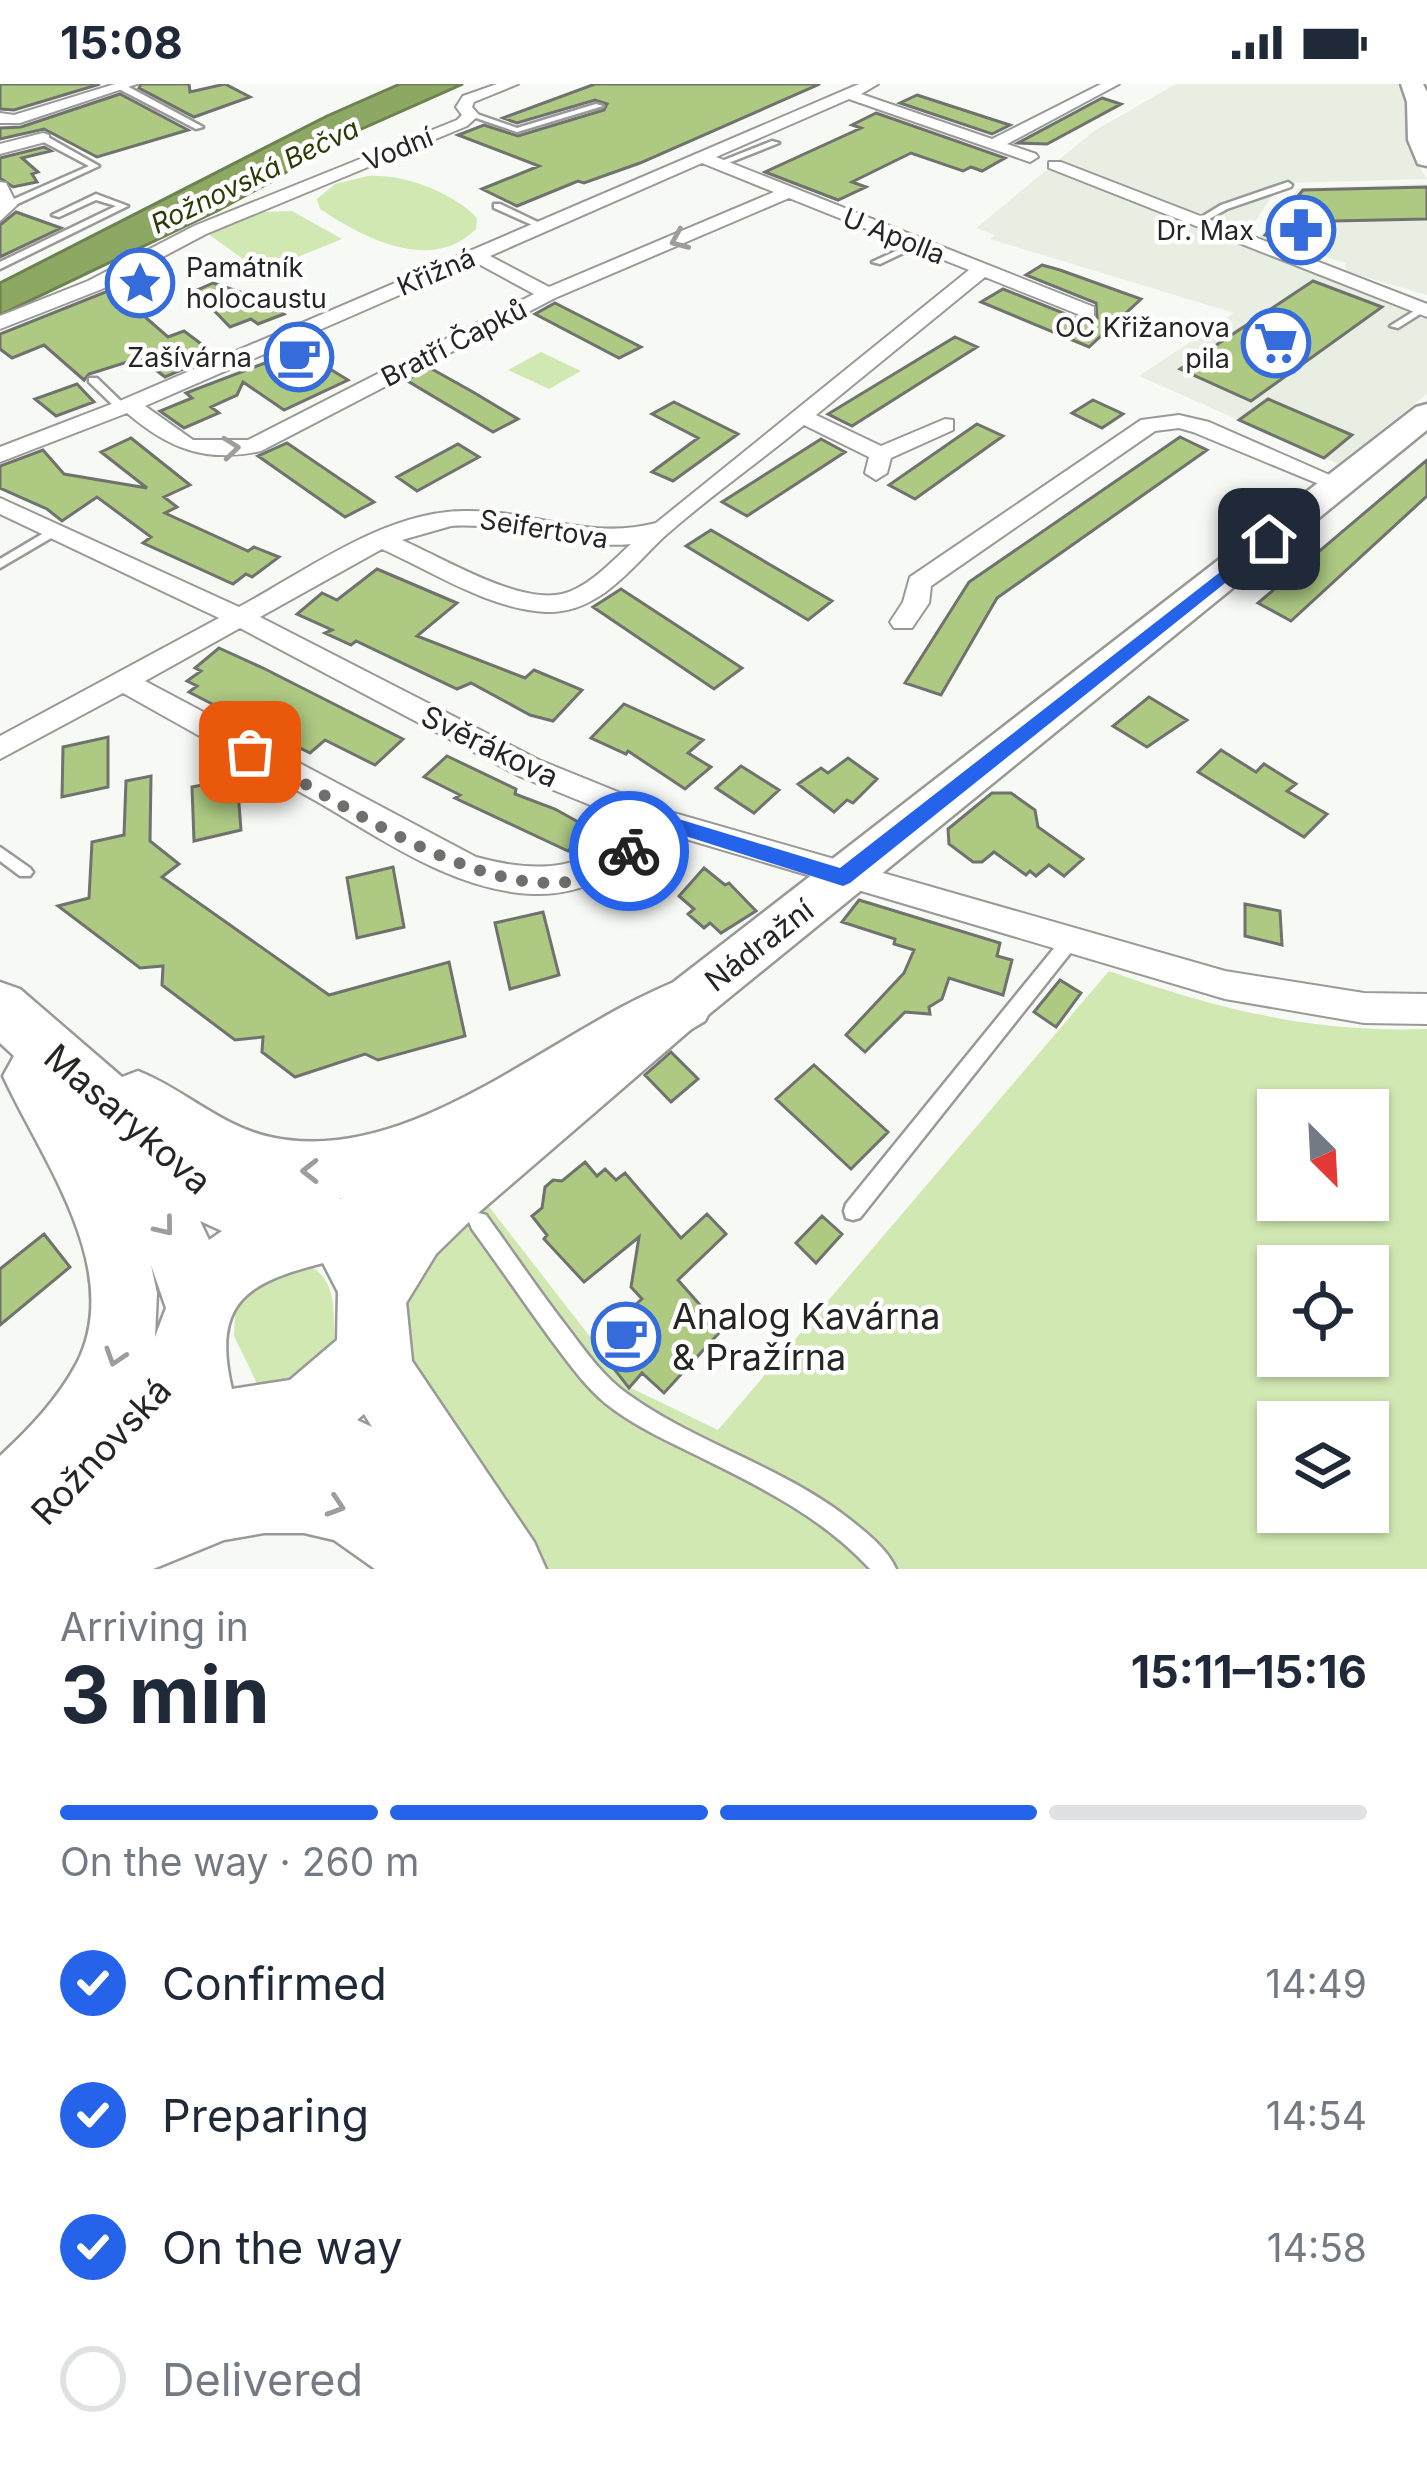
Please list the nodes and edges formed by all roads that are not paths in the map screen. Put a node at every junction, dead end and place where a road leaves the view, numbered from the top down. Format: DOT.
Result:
graph roads {
  1 [pos="511,84"];
  2 [pos="1112,84"];
  3 [pos="1412,84"];
  4 [pos="126,85"];
  5 [pos="863,96"];
  6 [pos="599,106"];
  7 [pos="471,116"];
  8 [pos="7,119"];
  9 [pos="200,127"];
  10 [pos="1423,135"];
  11 [pos="43,138"];
  12 [pos="775,143"];
  13 [pos="994,144"];
  14 [pos="0,149"];
  15 [pos="1030,157"];
  16 [pos="1427,159"];
  17 [pos="710,160"];
  18 [pos="1055,166"];
  19 [pos="1288,185"];
  20 [pos="786,193"];
  21 [pos="3,203"];
  22 [pos="497,206"];
  23 [pos="56,215"];
  24 [pos="1199,221"];
  25 [pos="542,226"];
  26 [pos="916,244"];
  27 [pos="475,255"];
  28 [pos="877,262"];
  29 [pos="0,266"];
  30 [pos="980,271"];
  31 [pos="548,294"];
  32 [pos="1425,307"];
  33 [pos="1087,311"];
  34 [pos="0,323"];
  35 [pos="1395,326"];
  36 [pos="92,380"];
  37 [pos="126,406"];
  38 [pos="1427,414"];
  39 [pos="802,416"];
  40 [pos="946,425"];
  41 [pos="0,454"];
  42 [pos="1339,484"];
  43 [pos="0,506"];
  44 [pos="664,528"];
  45 [pos="54,530"];
  46 [pos="576,538"];
  47 [pos="381,540"];
  48 [pos="0,564"];
  49 [pos="894,570"];
  50 [pos="603,578"];
  51 [pos="920,584"];
  52 [pos="241,618"];
  53 [pos="903,622"];
  54 [pos="123,681"];
  55 [pos="0,749"];
  56 [pos="652,818"];
  57 [pos="0,853"];
  58 [pos="26,872"];
  59 [pos="843,878"];
  60 [pos="1070,941"];
  61 [pos="0,994"];
  62 [pos="686,1003"];
  63 [pos="0,1007"];
  64 [pos="1427,1009"];
  65 [pos="16,1060"];
  66 [pos="853,1211"];
  67 [pos="479,1222"];
  68 [pos="333,1231"];
  69 [pos="195,1322"];
  70 [pos="372,1325"];
  71 [pos="212,1423"];
  72 [pos="0,1509"];
  73 [pos="0,1554"];
  74 [pos="28,1569"];
  75 [pos="75,1569"];
  76 [pos="428,1569"];
  77 [pos="458,1569"];
  78 [pos="508,1569"];
  79 [pos="885,1569"];
  1 -- 7 [label="street, Vodní"];
  2 -- 13 [label="street"];
  3 -- 10 [label="main road"];
  4 -- 8 [label="street"];
  4 -- 9 [label="lane"];
  5 -- 13 [label="street"];
  5 -- 17 [label="street, Křižná"];
  6 -- 7 [label="lane"];
  7 -- 34 [label="street, Vodní"];
  8 -- 11 [label="street"];
  10 -- 16 [label="main road"];
  11 -- 14 [label="street"];
  11 -- 21 [label="lane"];
  12 -- 17 [label="lane"];
  13 -- 15 [label="street"];
  17 -- 20 [label="street, U Apolla"];
  17 -- 25 [label="street, Křižná"];
  18 -- 24 [label="street"];
  19 -- 24 [label="lane"];
  20 -- 26 [label="street, U Apolla"];
  20 -- 31 [label="street, Bratří Čapků, one-way"];
  22 -- 25 [label="lane"];
  23 -- 29 [label="lane"];
  24 -- 32 [label="street"];
  25 -- 27 [label="street, Křižná"];
  26 -- 28 [label="lane"];
  26 -- 30 [label="street, U Apolla"];
  27 -- 31 [label="street"];
  27 -- 37 [label="street, Křižná"];
  30 -- 33 [label="street, U Apolla"];
  30 -- 39 [label="street, Seifertova"];
  37 -- 31 [label="street, Bratří Čapků, one-way"];
  32 -- 35 [label="lane"];
  36 -- 37 [label="lane"];
  37 -- 41 [label="street, Křižná"];
  38 -- 42 [label="main road, Nádražní"];
  39 -- 40 [label="street"];
  39 -- 44 [label="street, Seifertova"];
  42 -- 51 [label="street"];
  42 -- 59 [label="main road, Nádražní"];
  43 -- 45 [label="street, Svěrákova"];
  44 -- 46 [label="street, Seifertova"];
  44 -- 50 [label="street"];
  45 -- 48 [label="lane"];
  45 -- 52 [label="street, Svěrákova"];
  46 -- 47 [label="street, Seifertova"];
  46 -- 50 [label="street"];
  47 -- 50 [label="street"];
  47 -- 52 [label="street, Seifertova"];
  49 -- 51 [label="street"];
  51 -- 53 [label="street"];
  52 -- 54 [label="street, Seifertova"];
  52 -- 56 [label="street, Svěrákova"];
  54 -- 55 [label="street, Seifertova"];
  54 -- 56 [label="street"];
  56 -- 59 [label="street, Svěrákova"];
  57 -- 58 [label="lane"];
  59 -- 60 [label="street, Svěrákova"];
  59 -- 62 [label="main road, Nádražní"];
  60 -- 64 [label="street, Svěrákova"];
  60 -- 66 [label="lane"];
  62 -- 61 [label="main road, one-way"];
  62 -- 68 [label="main road, Nádražní"];
  62 -- 70 [label="main road, Nádražní"];
  63 -- 68 [label="main road, Masarykova"];
  65 -- 69 [label="main road, Masarykova, one-way"];
  65 -- 72 [label="main road, one-way"];
  67 -- 79 [label="lane"];
  68 -- 69 [label="main road"];
  68 -- 70 [label="main road"];
  69 -- 71 [label="main road"];
  69 -- 73 [label="main road, Rožnovská"];
  70 -- 71 [label="main road"];
  70 -- 78 [label="main road"];
  71 -- 74 [label="main road, Rožnovská"];
  71 -- 77 [label="main road"];
  75 -- 76 [label="main road, one-way"];
}
